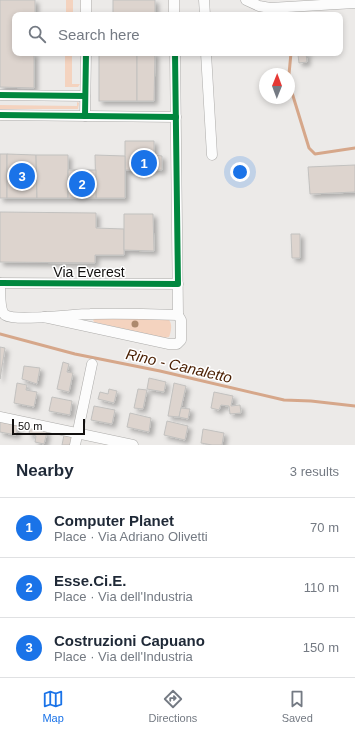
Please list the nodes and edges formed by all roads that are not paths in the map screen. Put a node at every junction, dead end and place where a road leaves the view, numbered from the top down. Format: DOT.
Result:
graph roads {
  1 [pos="86,0"];
  2 [pos="174,0"];
  3 [pos="204,0"];
  4 [pos="246,0"];
  5 [pos="264,0"];
  6 [pos="355,3"];
  7 [pos="286,6"];
  8 [pos="86,12"];
  9 [pos="174,12"];
  10 [pos="205,12"];
  11 [pos="86,56"];
  12 [pos="175,56"];
  13 [pos="206,56"];
  14 [pos="0,95"];
  15 [pos="85,96"];
  16 [pos="0,115"];
  17 [pos="85,116"];
  18 [pos="176,117"];
  19 [pos="212,155"];
  20 [pos="0,283"];
  21 [pos="178,284"];
  22 [pos="89,314"];
  23 [pos="178,315"];
  24 [pos="44,317"];
  25 [pos="87,325"];
  26 [pos="92,364"];
  27 [pos="0,416"];
  28 [pos="78,433"];
  29 [pos="75,445"];
  30 [pos="133,445"];
  1 -- 8 [label="street"];
  2 -- 9 [label="street"];
  3 -- 10 [label="street"];
  4 -- 7 [label="street"];
  5 -- 7 [label="street"];
  6 -- 7 [label="street"];
  11 -- 15 [label="street"];
  12 -- 18 [label="street"];
  13 -- 19 [label="street"];
  14 -- 15 [label="street"];
  15 -- 17 [label="street"];
  16 -- 17 [label="street"];
  17 -- 18 [label="street"];
  18 -- 21 [label="street"];
  20 -- 21 [label="street, Via Everest"];
  20 -- 24 [label="street"];
  21 -- 23 [label="street"];
  22 -- 23 [label="street"];
  22 -- 24 [label="street"];
  22 -- 25 [label="street"];
  23 -- 25 [label="street"];
  24 -- 25 [label="street"];
  26 -- 28 [label="street"];
  27 -- 28 [label="street"];
  28 -- 29 [label="street"];
  28 -- 30 [label="street"];
}
